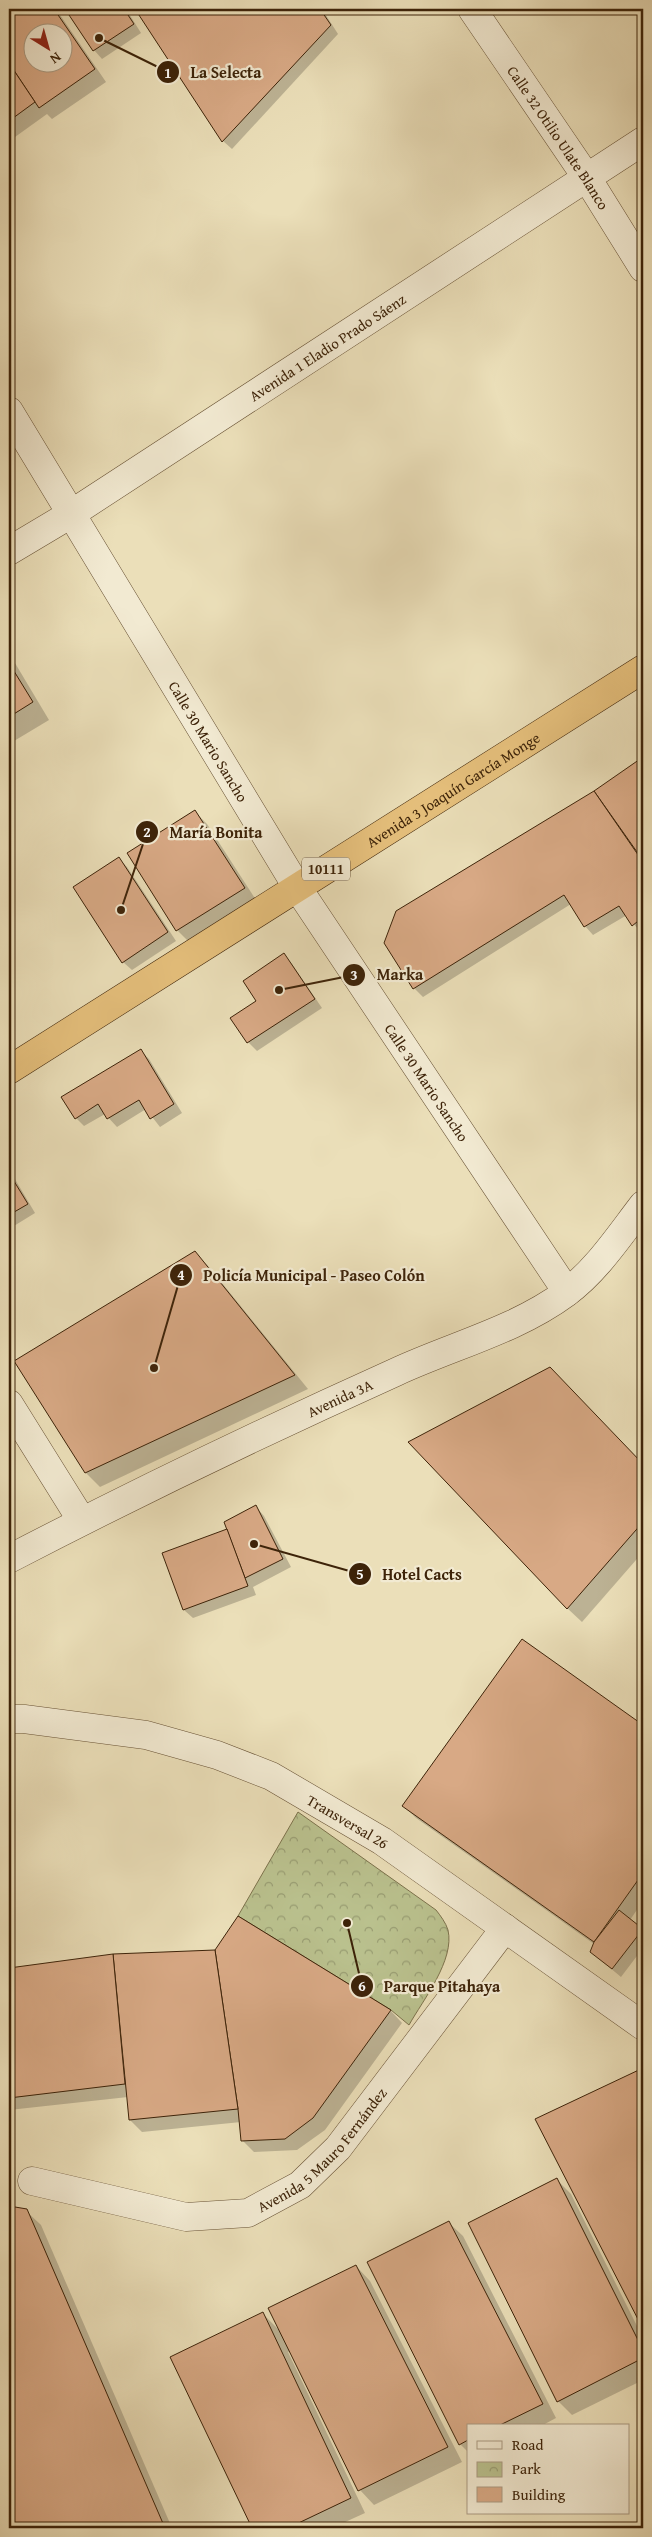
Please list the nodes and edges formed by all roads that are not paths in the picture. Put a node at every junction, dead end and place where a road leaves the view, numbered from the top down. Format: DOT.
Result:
graph roads {
  1 [pos="472,9"];
  2 [pos="643,141"];
  3 [pos="587,178"];
  4 [pos="643,268"];
  5 [pos="9,411"];
  6 [pos="72,514"];
  7 [pos="9,551"];
  8 [pos="643,669"];
  9 [pos="297,887"];
  10 [pos="9,1070"];
  11 [pos="643,1206"];
  12 [pos="566,1292"];
  13 [pos="9,1404"];
  14 [pos="82,1521"];
  15 [pos="9,1559"];
  16 [pos="9,1719"];
  17 [pos="505,1928"];
  18 [pos="643,2026"];
  19 [pos="32,2181"];
  1 -- 3 [label="street, Calle 32 Otilio Ulate Blanco"];
  2 -- 3 [label="street, Avenida 1 Eladio Prado Sáenz"];
  3 -- 4 [label="street, Calle 32 Otilio Ulate Blanco"];
  3 -- 6 [label="street, Avenida 1 Eladio Prado Sáenz"];
  5 -- 6 [label="street, Calle 30 Mario Sancho"];
  6 -- 7 [label="street, Avenida 1 Eladio Prado Sáenz"];
  6 -- 9 [label="street, Calle 30 Mario Sancho"];
  8 -- 9 [label="highway, Avenida 3 Joaquín García Monge / 10111"];
  9 -- 10 [label="highway, Avenida 3 Joaquín García Monge / 10111"];
  9 -- 12 [label="street, Calle 30 Mario Sancho"];
  11 -- 12 [label="street, Avenida 3A"];
  12 -- 14 [label="street, Avenida 3A"];
  13 -- 14 [label="street"];
  14 -- 15 [label="street, Avenida 3A"];
  16 -- 17 [label="street, Transversal 26"];
  17 -- 18 [label="street, Transversal 26"];
  17 -- 19 [label="street, Avenida 5 Mauro Fernández"];
}
